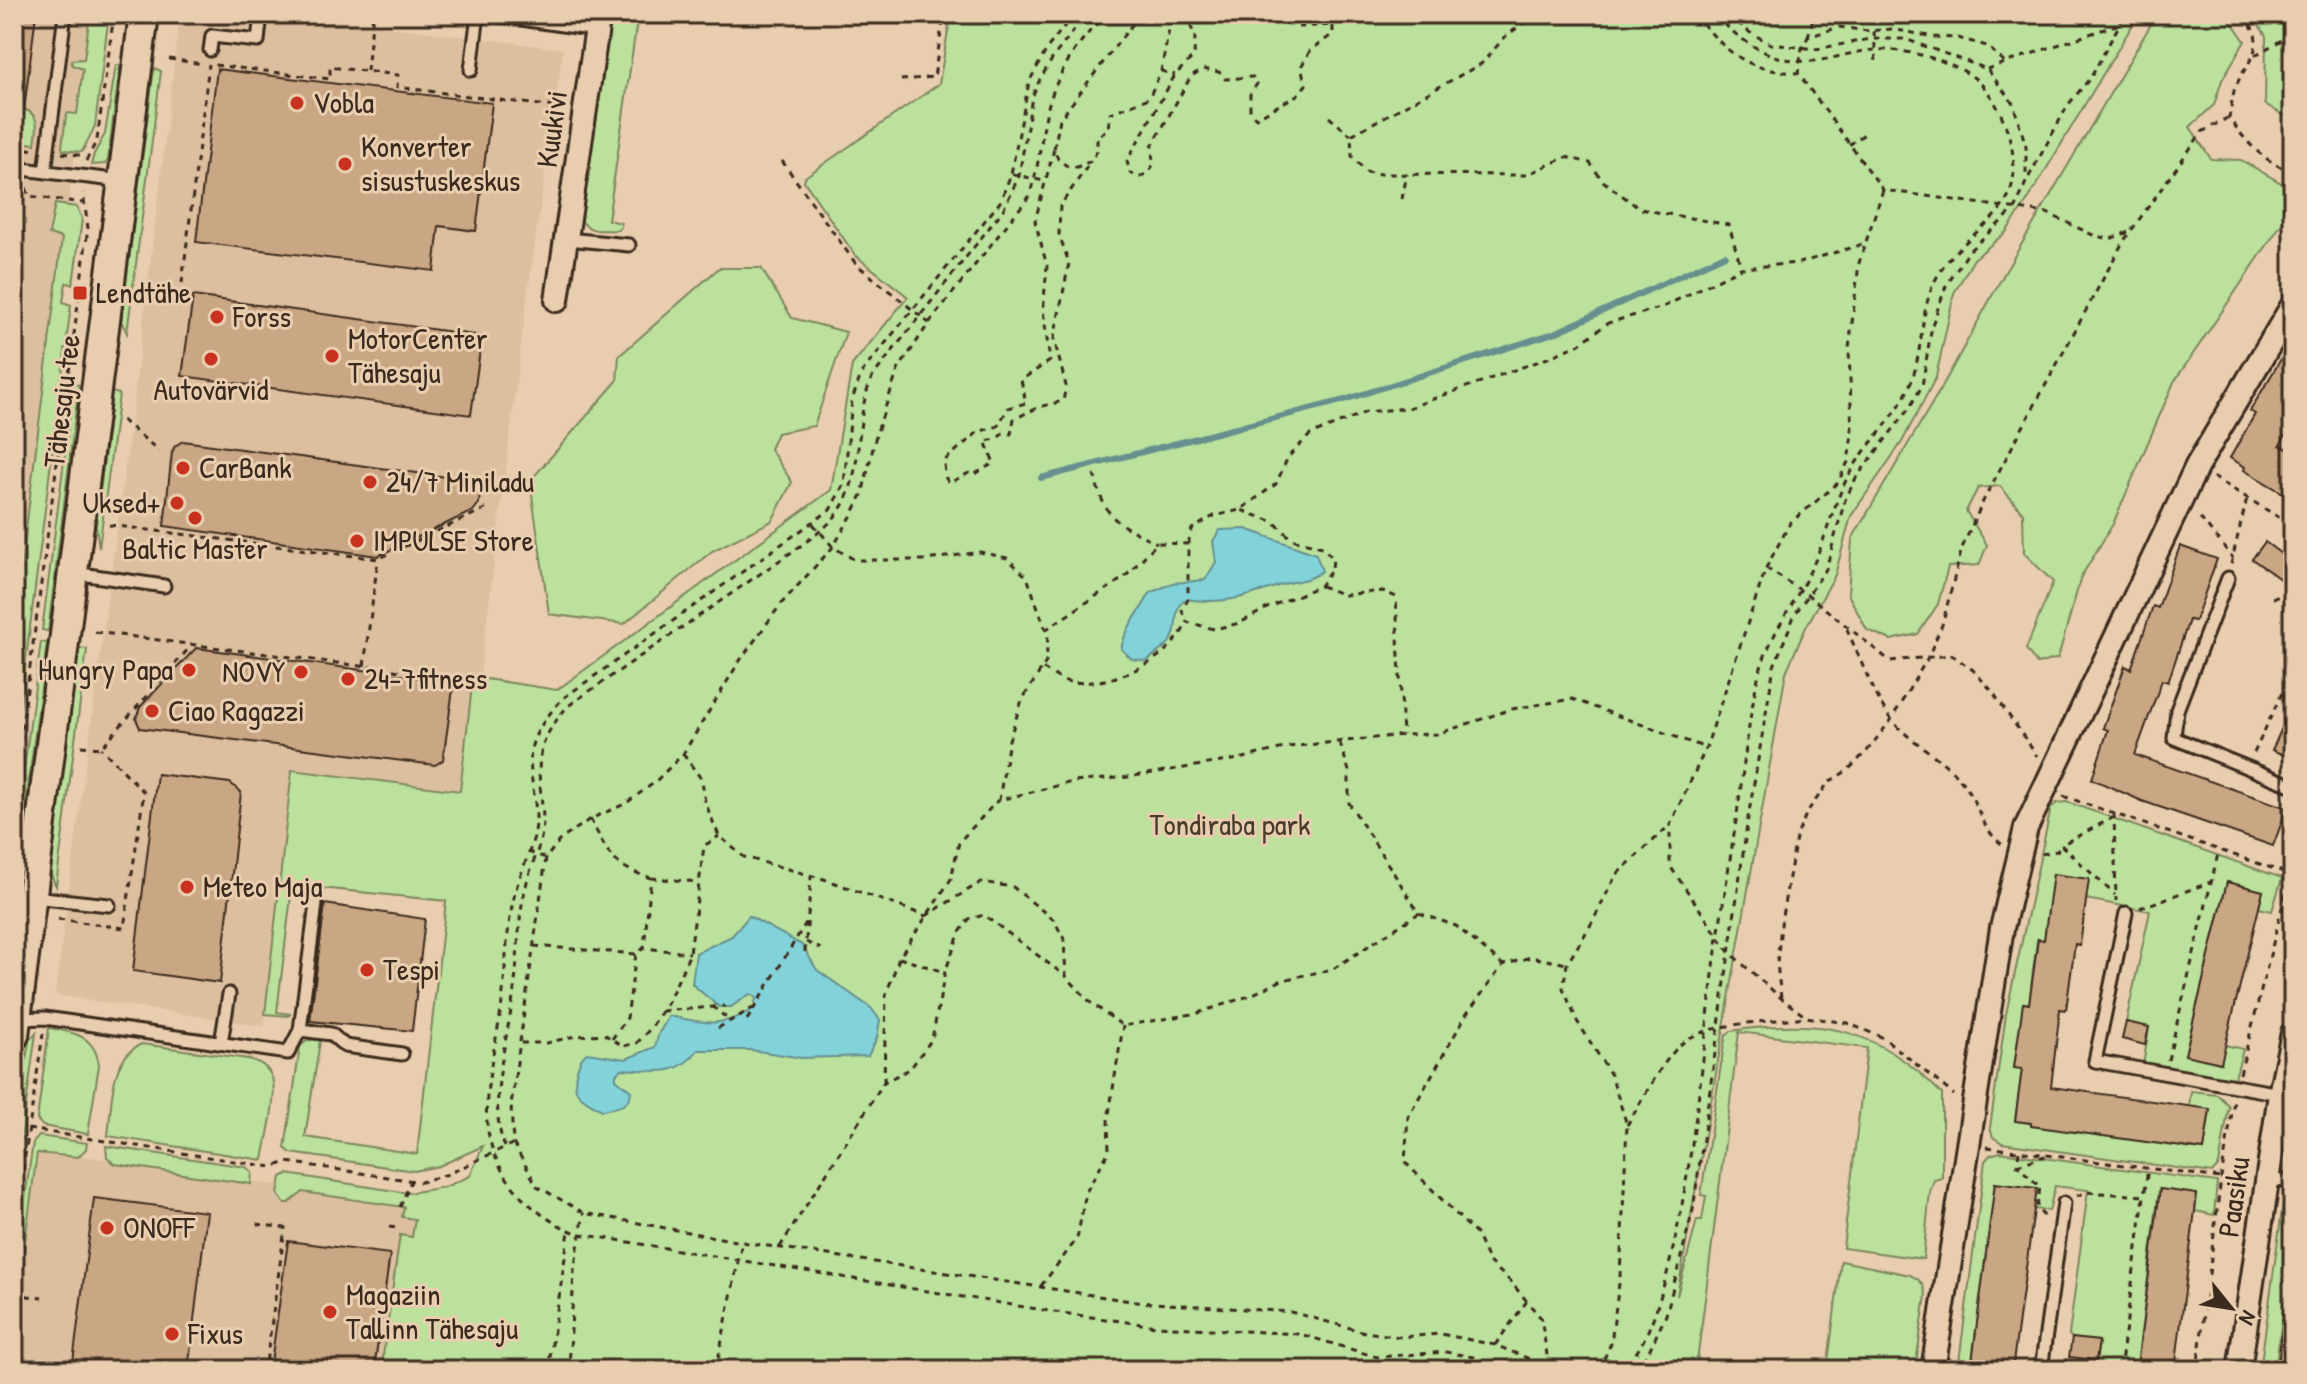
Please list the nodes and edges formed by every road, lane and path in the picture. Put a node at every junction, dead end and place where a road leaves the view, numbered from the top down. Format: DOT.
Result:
graph roads {
  1 [pos="65,14"];
  2 [pos="114,14"];
  3 [pos="144,14"];
  4 [pos="261,14"];
  5 [pos="373,14"];
  6 [pos="478,14"];
  7 [pos="486,14"];
  8 [pos="944,14"];
  9 [pos="1074,14"];
  10 [pos="1087,14"];
  11 [pos="1109,14"];
  12 [pos="1131,14"];
  13 [pos="1140,14"];
  14 [pos="1172,14"];
  15 [pos="1186,14"];
  16 [pos="1290,14"];
  17 [pos="1536,14"];
  18 [pos="1695,14"];
  19 [pos="1714,14"];
  20 [pos="1729,14"];
  21 [pos="1814,14"];
  22 [pos="2125,14"];
  23 [pos="2243,14"];
  24 [pos="1136,20"];
  25 [pos="598,22"];
  26 [pos="2119,24"];
  27 [pos="1874,30"];
  28 [pos="2293,30"];
  29 [pos="1808,37"];
  30 [pos="1874,39"];
  31 [pos="1802,48"];
  32 [pos="210,50"];
  33 [pos="1875,50"];
  34 [pos="2255,55"];
  35 [pos="169,59"];
  36 [pos="1800,61"];
  37 [pos="2004,62"];
  38 [pos="1876,63"];
  39 [pos="209,64"];
  40 [pos="1987,69"];
  41 [pos="471,70"];
  42 [pos="367,71"];
  43 [pos="1161,71"];
  44 [pos="1798,73"];
  45 [pos="1175,75"];
  46 [pos="901,80"];
  47 [pos="1149,98"];
  48 [pos="1160,106"];
  49 [pos="572,109"];
  50 [pos="1329,117"];
  51 [pos="2229,117"];
  52 [pos="1867,132"];
  53 [pos="1351,135"];
  54 [pos="1849,145"];
  55 [pos="1054,149"];
  56 [pos="782,161"];
  57 [pos="1091,161"];
  58 [pos="14,168"];
  59 [pos="45,172"];
  60 [pos="2293,172"];
  61 [pos="1011,174"];
  62 [pos="1407,174"];
  63 [pos="1019,176"];
  64 [pos="83,177"];
  65 [pos="1035,179"];
  66 [pos="123,181"];
  67 [pos="1044,181"];
  68 [pos="2026,182"];
  69 [pos="14,187"];
  70 [pos="1883,190"];
  71 [pos="1402,199"];
  72 [pos="83,203"];
  73 [pos="2003,207"];
  74 [pos="2016,208"];
  75 [pos="2131,231"];
  76 [pos="567,239"];
  77 [pos="1864,244"];
  78 [pos="629,245"];
  79 [pos="1741,268"];
  80 [pos="182,283"];
  81 [pos="557,300"];
  82 [pos="2293,305"];
  83 [pos="912,309"];
  84 [pos="920,316"];
  85 [pos="929,323"];
  86 [pos="122,420"];
  87 [pos="159,451"];
  88 [pos="2197,466"];
  89 [pos="1094,474"];
  90 [pos="2247,498"];
  91 [pos="489,507"];
  92 [pos="1240,510"];
  93 [pos="2200,518"];
  94 [pos="812,523"];
  95 [pos="109,525"];
  96 [pos="2293,526"];
  97 [pos="820,532"];
  98 [pos="1157,543"];
  99 [pos="1188,544"];
  100 [pos="833,547"];
  101 [pos="2233,558"];
  102 [pos="378,559"];
  103 [pos="1766,568"];
  104 [pos="74,573"];
  105 [pos="2228,578"];
  106 [pos="164,586"];
  107 [pos="1320,586"];
  108 [pos="1799,589"];
  109 [pos="2293,594"];
  110 [pos="1808,595"];
  111 [pos="2272,598"];
  112 [pos="1187,622"];
  113 [pos="1845,626"];
  114 [pos="1045,630"];
  115 [pos="95,632"];
  116 [pos="192,644"];
  117 [pos="1927,659"];
  118 [pos="364,666"];
  119 [pos="1043,669"];
  120 [pos="2293,669"];
  121 [pos="463,679"];
  122 [pos="1891,720"];
  123 [pos="1403,735"];
  124 [pos="1340,743"];
  125 [pos="81,746"];
  126 [pos="101,748"];
  127 [pos="1706,748"];
  128 [pos="683,754"];
  129 [pos="2247,768"];
  130 [pos="2048,783"];
  131 [pos="2293,786"];
  132 [pos="14,788"];
  133 [pos="999,800"];
  134 [pos="2114,815"];
  135 [pos="590,819"];
  136 [pos="1670,825"];
  137 [pos="719,836"];
  138 [pos="2219,850"];
  139 [pos="528,852"];
  140 [pos="535,854"];
  141 [pos="2019,857"];
  142 [pos="546,858"];
  143 [pos="2293,864"];
  144 [pos="2289,874"];
  145 [pos="811,877"];
  146 [pos="651,878"];
  147 [pos="699,882"];
  148 [pos="2211,882"];
  149 [pos="2116,896"];
  150 [pos="32,897"];
  151 [pos="316,904"];
  152 [pos="109,905"];
  153 [pos="1419,913"];
  154 [pos="2126,913"];
  155 [pos="926,916"];
  156 [pos="58,919"];
  157 [pos="807,921"];
  158 [pos="1719,936"];
  159 [pos="806,942"];
  160 [pos="534,946"];
  161 [pos="644,948"];
  162 [pos="821,949"];
  163 [pos="805,952"];
  164 [pos="1729,952"];
  165 [pos="690,953"];
  166 [pos="636,954"];
  167 [pos="899,958"];
  168 [pos="1567,964"];
  169 [pos="1503,965"];
  170 [pos="945,972"];
  171 [pos="1066,976"];
  172 [pos="229,994"];
  173 [pos="1781,998"];
  174 [pos="712,1006"];
  175 [pos="725,1006"];
  176 [pos="755,1007"];
  177 [pos="662,1011"];
  178 [pos="1806,1017"];
  179 [pos="45,1018"];
  180 [pos="747,1020"];
  181 [pos="730,1021"];
  182 [pos="15,1024"];
  183 [pos="1123,1026"];
  184 [pos="718,1028"];
  185 [pos="1718,1029"];
  186 [pos="300,1030"];
  187 [pos="1707,1033"];
  188 [pos="2293,1033"];
  189 [pos="612,1039"];
  190 [pos="221,1043"];
  191 [pos="521,1043"];
  192 [pos="402,1054"];
  193 [pos="2165,1074"];
  194 [pos="884,1082"];
  195 [pos="2236,1088"];
  196 [pos="2286,1095"];
  197 [pos="1973,1109"];
  198 [pos="1627,1125"];
  199 [pos="28,1129"];
  200 [pos="513,1143"];
  201 [pos="1967,1146"];
  202 [pos="505,1147"];
  203 [pos="495,1152"];
  204 [pos="2051,1155"];
  205 [pos="2017,1165"];
  206 [pos="2148,1168"];
  207 [pos="2221,1178"];
  208 [pos="2267,1179"];
  209 [pos="411,1181"];
  210 [pos="2293,1182"];
  211 [pos="2064,1203"];
  212 [pos="400,1207"];
  213 [pos="584,1213"];
  214 [pos="257,1224"];
  215 [pos="389,1227"];
  216 [pos="397,1228"];
  217 [pos="14,1229"];
  218 [pos="569,1231"];
  219 [pos="580,1234"];
  220 [pos="742,1242"];
  221 [pos="780,1247"];
  222 [pos="740,1260"];
  223 [pos="1040,1287"];
  224 [pos="14,1294"];
  225 [pos="42,1298"];
  226 [pos="1527,1301"];
  227 [pos="1495,1345"];
  228 [pos="1647,1355"];
  229 [pos="1549,1367"];
  230 [pos="1600,1368"];
  231 [pos="265,1370"];
  232 [pos="548,1370"];
  233 [pos="569,1370"];
  234 [pos="716,1370"];
  235 [pos="1501,1370"];
  236 [pos="1611,1370"];
  237 [pos="1619,1370"];
  238 [pos="1636,1370"];
  239 [pos="1646,1370"];
  240 [pos="1933,1370"];
  241 [pos="2041,1370"];
  242 [pos="2120,1370"];
  243 [pos="2197,1370"];
  244 [pos="2239,1370"];
  1 -- 59 [label="lane"];
  2 -- 64 [label="path"];
  3 -- 66 [label="street, Tähesaju tee"];
  4 -- 32 [label="lane"];
  5 -- 42 [label="path"];
  6 -- 41 [label="lane"];
  7 -- 25 [label="lane"];
  8 -- 46 [label="path"];
  9 -- 61 [label="path"];
  10 -- 63 [label="path"];
  11 -- 65 [label="path"];
  12 -- 24 [label="path"];
  13 -- 24 [label="path"];
  14 -- 43 [label="path"];
  15 -- 45 [label="path"];
  16 -- 48 [label="path"];
  17 -- 53 [label="path"];
  18 -- 44 [label="path"];
  19 -- 36 [label="path"];
  20 -- 31 [label="path"];
  21 -- 29 [label="path"];
  22 -- 26 [label="path"];
  23 -- 34 [label="path"];
  24 -- 55 [label="path"];
  25 -- 76 [label="street, Kuukivi"];
  26 -- 37 [label="path"];
  26 -- 68 [label="path"];
  27 -- 29 [label="path"];
  27 -- 30 [label="path"];
  27 -- 37 [label="path"];
  28 -- 34 [label="path"];
  29 -- 31 [label="path"];
  30 -- 31 [label="path"];
  30 -- 33 [label="path"];
  30 -- 40 [label="path"];
  31 -- 36 [label="path"];
  33 -- 36 [label="path"];
  33 -- 38 [label="path"];
  33 -- 73 [label="path"];
  34 -- 51 [label="path"];
  35 -- 39 [label="path"];
  36 -- 44 [label="path"];
  37 -- 40 [label="path"];
  39 -- 42 [label="path"];
  39 -- 80 [label="path"];
  40 -- 68 [label="path"];
  42 -- 49 [label="path"];
  43 -- 45 [label="path"];
  43 -- 47 [label="path"];
  44 -- 54 [label="path"];
  45 -- 48 [label="path"];
  47 -- 48 [label="path"];
  47 -- 57 [label="path"];
  50 -- 53 [label="path"];
  51 -- 60 [label="path"];
  51 -- 75 [label="path"];
  52 -- 54 [label="path"];
  53 -- 62 [label="path"];
  54 -- 70 [label="path"];
  55 -- 57 [label="path"];
  55 -- 67 [label="path"];
  56 -- 83 [label="path"];
  57 -- 67 [label="path"];
  58 -- 59 [label="lane"];
  59 -- 64 [label="lane"];
  61 -- 63 [label="path"];
  61 -- 83 [label="path"];
  62 -- 71 [label="path"];
  62 -- 79 [label="path"];
  63 -- 65 [label="path"];
  63 -- 84 [label="path"];
  64 -- 66 [label="lane"];
  64 -- 72 [label="path"];
  65 -- 67 [label="path"];
  65 -- 85 [label="path"];
  66 -- 104 [label="street, Tähesaju tee"];
  68 -- 74 [label="path"];
  69 -- 72 [label="path"];
  70 -- 73 [label="path"];
  70 -- 77 [label="path"];
  72 -- 132 [label="path"];
  73 -- 74 [label="path"];
  73 -- 108 [label="path"];
  74 -- 75 [label="path"];
  74 -- 110 [label="path"];
  75 -- 117 [label="path"];
  76 -- 78 [label="lane"];
  76 -- 81 [label="street, Kuukivi"];
  77 -- 79 [label="path"];
  77 -- 103 [label="path"];
  79 -- 92 [label="path"];
  82 -- 88 [label="street"];
  83 -- 84 [label="path"];
  83 -- 94 [label="path"];
  84 -- 85 [label="path"];
  84 -- 97 [label="path"];
  85 -- 100 [label="path"];
  86 -- 87 [label="path"];
  88 -- 90 [label="path"];
  88 -- 130 [label="street"];
  89 -- 98 [label="path"];
  90 -- 96 [label="path"];
  90 -- 101 [label="path"];
  91 -- 102 [label="path"];
  92 -- 99 [label="path"];
  92 -- 107 [label="path"];
  93 -- 101 [label="path"];
  94 -- 97 [label="path"];
  94 -- 139 [label="path"];
  95 -- 102 [label="path"];
  97 -- 100 [label="path"];
  97 -- 140 [label="path"];
  98 -- 99 [label="path"];
  98 -- 114 [label="path"];
  99 -- 112 [label="path"];
  100 -- 114 [label="path"];
  100 -- 128 [label="path"];
  101 -- 105 [label="path"];
  102 -- 118 [label="path"];
  103 -- 108 [label="path"];
  103 -- 127 [label="path"];
  104 -- 106 [label="lane"];
  104 -- 150 [label="street, Tähesaju tee"];
  105 -- 129 [label="lane"];
  107 -- 112 [label="path"];
  107 -- 123 [label="path"];
  108 -- 110 [label="path"];
  108 -- 158 [label="path"];
  109 -- 111 [label="path"];
  110 -- 113 [label="path"];
  110 -- 164 [label="path"];
  112 -- 119 [label="path"];
  113 -- 117 [label="path"];
  113 -- 122 [label="path"];
  114 -- 119 [label="path"];
  115 -- 116 [label="path"];
  116 -- 118 [label="path"];
  116 -- 126 [label="path"];
  117 -- 122 [label="path"];
  117 -- 130 [label="path"];
  118 -- 121 [label="path"];
  119 -- 133 [label="path"];
  120 -- 129 [label="path"];
  122 -- 141 [label="path"];
  122 -- 173 [label="path"];
  123 -- 124 [label="path"];
  123 -- 127 [label="path"];
  124 -- 133 [label="path"];
  124 -- 153 [label="path"];
  125 -- 126 [label="path"];
  126 -- 156 [label="path"];
  127 -- 136 [label="path"];
  128 -- 135 [label="path"];
  128 -- 137 [label="path"];
  129 -- 131 [label="lane"];
  130 -- 134 [label="path"];
  130 -- 141 [label="street"];
  133 -- 155 [label="path"];
  134 -- 138 [label="path"];
  134 -- 149 [label="path"];
  134 -- 149 [label="path"];
  135 -- 142 [label="path"];
  135 -- 146 [label="path"];
  136 -- 158 [label="path"];
  136 -- 168 [label="path"];
  137 -- 145 [label="path"];
  137 -- 147 [label="path"];
  138 -- 144 [label="path"];
  138 -- 148 [label="path"];
  139 -- 140 [label="path"];
  139 -- 203 [label="path"];
  140 -- 142 [label="path"];
  140 -- 202 [label="path"];
  141 -- 197 [label="street"];
  142 -- 160 [label="path"];
  143 -- 144 [label="path"];
  144 -- 195 [label="path"];
  145 -- 155 [label="path"];
  145 -- 157 [label="path"];
  146 -- 147 [label="path"];
  146 -- 161 [label="path"];
  147 -- 165 [label="path"];
  148 -- 154 [label="path"];
  148 -- 193 [label="path"];
  149 -- 154 [label="path"];
  150 -- 152 [label="lane"];
  150 -- 182 [label="street, Tähesaju tee"];
  151 -- 186 [label="lane"];
  153 -- 169 [label="path"];
  153 -- 183 [label="path"];
  154 -- 193 [label="lane"];
  155 -- 167 [label="path"];
  155 -- 171 [label="path"];
  157 -- 159 [label="path"];
  157 -- 176 [label="path"];
  158 -- 164 [label="path"];
  158 -- 187 [label="path"];
  159 -- 162 [label="path"];
  159 -- 163 [label="path"];
  160 -- 166 [label="path"];
  160 -- 191 [label="path"];
  161 -- 165 [label="path"];
  161 -- 166 [label="path"];
  164 -- 173 [label="path"];
  164 -- 185 [label="path"];
  165 -- 177 [label="path"];
  166 -- 189 [label="path"];
  167 -- 170 [label="path"];
  167 -- 194 [label="path"];
  168 -- 169 [label="path"];
  168 -- 198 [label="path"];
  169 -- 226 [label="path"];
  170 -- 171 [label="path"];
  170 -- 194 [label="path"];
  171 -- 183 [label="path"];
  172 -- 190 [label="lane"];
  173 -- 178 [label="path"];
  174 -- 175 [label="path"];
  174 -- 177 [label="path"];
  174 -- 181 [label="path"];
  176 -- 180 [label="path"];
  176 -- 181 [label="path"];
  177 -- 189 [label="path"];
  178 -- 185 [label="path"];
  178 -- 197 [label="path"];
  179 -- 182 [label="lane"];
  179 -- 190 [label="lane"];
  179 -- 199 [label="path"];
  181 -- 184 [label="path"];
  183 -- 223 [label="path"];
  185 -- 187 [label="path"];
  185 -- 228 [label="path"];
  186 -- 190 [label="lane"];
  186 -- 192 [label="lane"];
  187 -- 198 [label="path"];
  187 -- 237 [label="path"];
  188 -- 196 [label="street, Paasiku"];
  189 -- 191 [label="path"];
  191 -- 200 [label="path"];
  193 -- 195 [label="lane"];
  194 -- 221 [label="path"];
  195 -- 196 [label="lane"];
  195 -- 207 [label="path"];
  196 -- 208 [label="street, Paasiku"];
  197 -- 201 [label="street"];
  198 -- 230 [label="path"];
  199 -- 209 [label="path"];
  199 -- 217 [label="path"];
  200 -- 202 [label="path"];
  200 -- 213 [label="path"];
  201 -- 204 [label="path"];
  201 -- 240 [label="street"];
  202 -- 203 [label="path"];
  203 -- 209 [label="path"];
  203 -- 218 [label="path"];
  204 -- 205 [label="path"];
  204 -- 206 [label="path"];
  206 -- 207 [label="path"];
  206 -- 242 [label="path"];
  207 -- 243 [label="path"];
  208 -- 210 [label="lane"];
  208 -- 244 [label="street, Paasiku"];
  209 -- 212 [label="path"];
  211 -- 241 [label="lane"];
  213 -- 219 [label="path"];
  213 -- 220 [label="path"];
  214 -- 231 [label="path"];
  215 -- 216 [label="path"];
  218 -- 219 [label="path"];
  218 -- 232 [label="path"];
  219 -- 222 [label="path"];
  219 -- 233 [label="path"];
  220 -- 221 [label="path"];
  220 -- 222 [label="path"];
  221 -- 223 [label="path"];
  222 -- 234 [label="path"];
  222 -- 235 [label="path"];
  223 -- 227 [label="path"];
  224 -- 225 [label="path"];
  226 -- 227 [label="path"];
  226 -- 229 [label="path"];
  227 -- 229 [label="path"];
  228 -- 238 [label="path"];
  228 -- 239 [label="path"];
  229 -- 230 [label="path"];
  230 -- 236 [label="path"];
}
